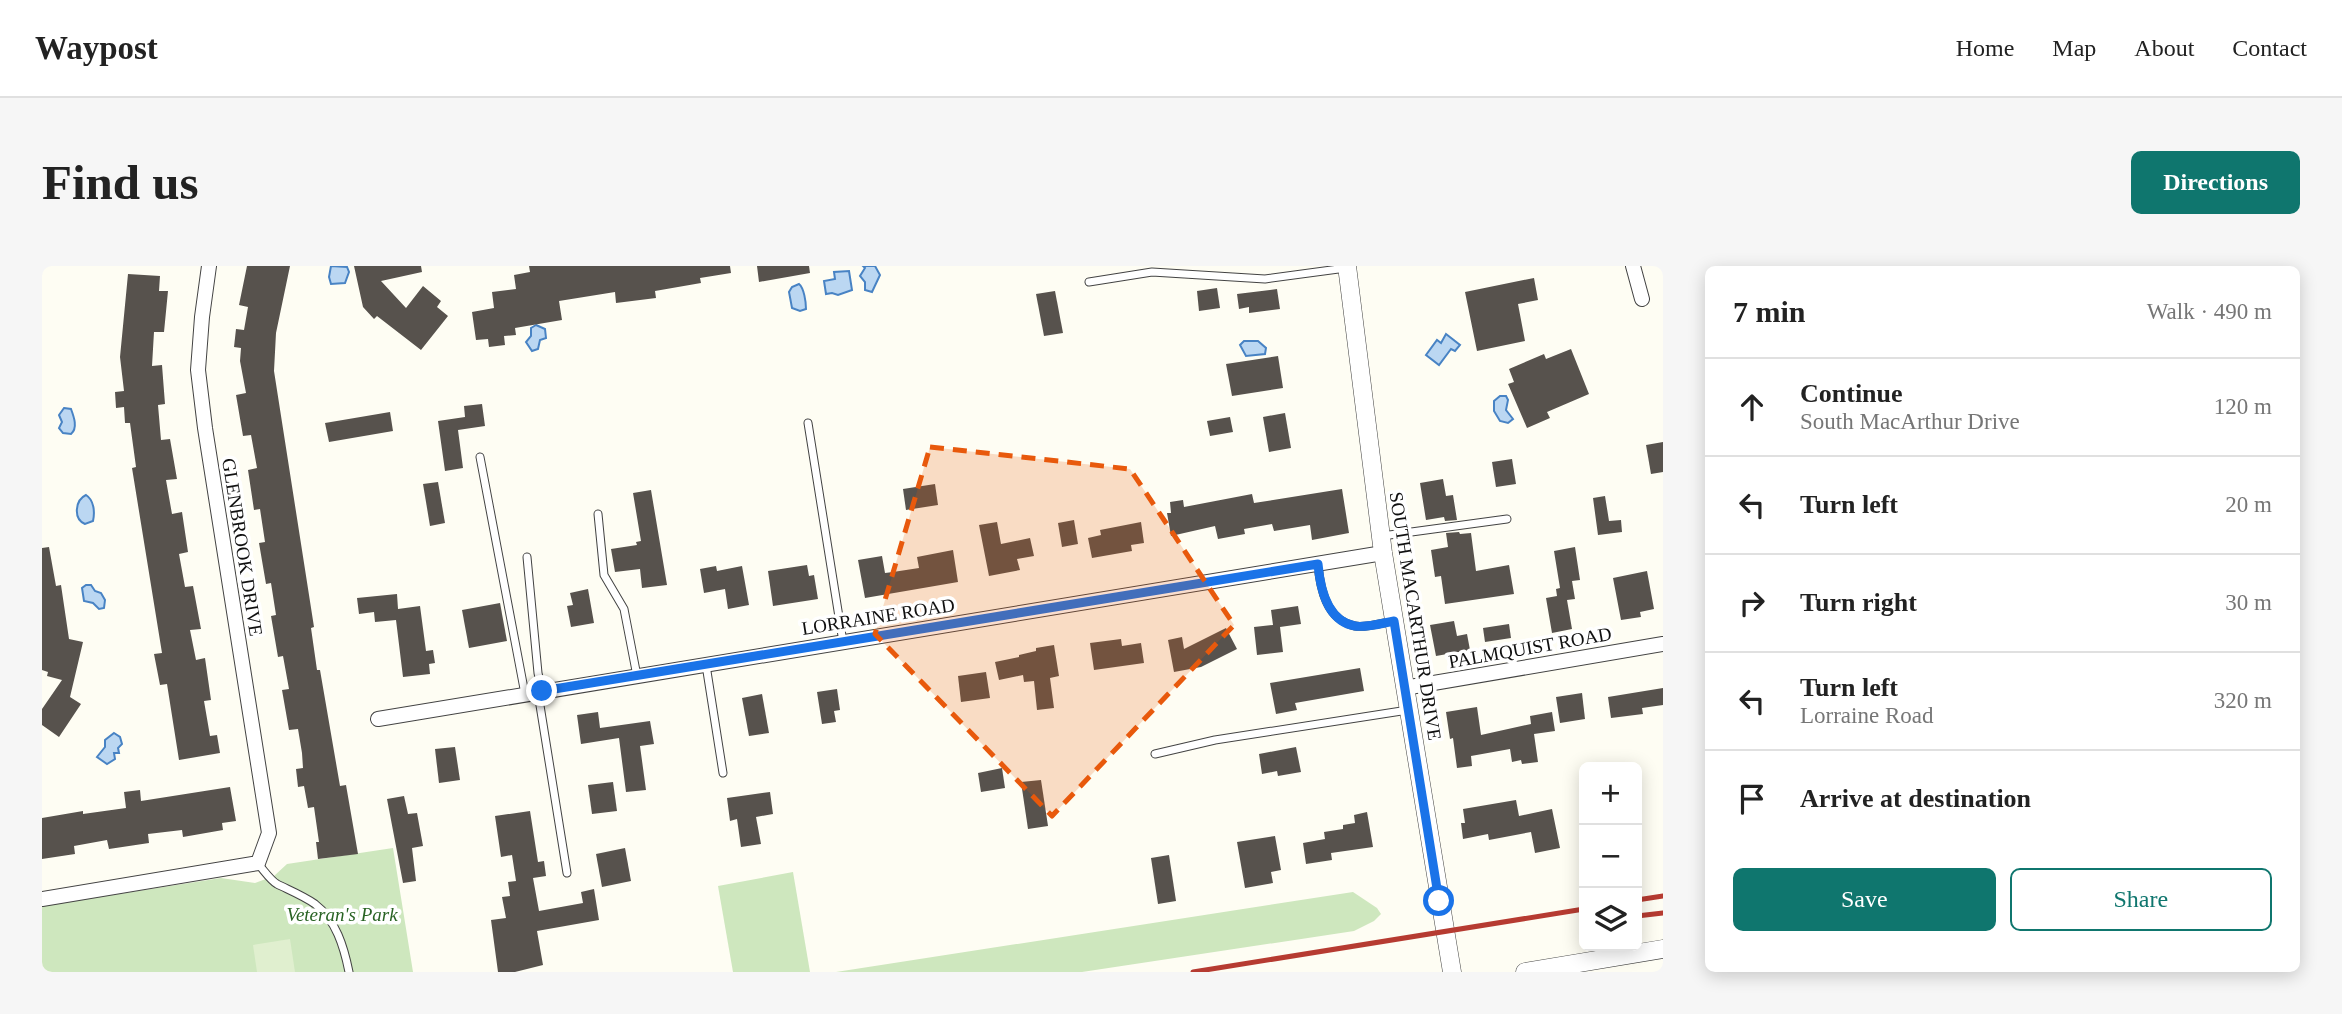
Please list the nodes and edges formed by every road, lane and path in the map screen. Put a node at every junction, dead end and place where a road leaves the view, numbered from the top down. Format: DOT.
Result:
graph roads {
  1 [pos="209,266"];
  2 [pos="1633,266"];
  3 [pos="1350,267"];
  4 [pos="1089,282"];
  5 [pos="1642,299"];
  6 [pos="808,423"];
  7 [pos="480,457"];
  8 [pos="598,514"];
  9 [pos="1507,519"];
  10 [pos="1382,545"];
  11 [pos="527,557"];
  12 [pos="1318,564"];
  13 [pos="1394,621"];
  14 [pos="843,642"];
  15 [pos="1663,644"];
  16 [pos="706,664"];
  17 [pos="637,676"];
  18 [pos="1404,688"];
  19 [pos="535,692"];
  20 [pos="1408,710"];
  21 [pos="378,719"];
  22 [pos="1155,754"];
  23 [pos="723,773"];
  24 [pos="258,863"];
  25 [pos="567,873"];
  26 [pos="42,899"];
  27 [pos="1663,949"];
  28 [pos="349,972"];
  29 [pos="1452,972"];
  30 [pos="1525,972"];
  1 -- 24 [label="street, GLENBROOK DRIVE"];
  2 -- 5 [label="street"];
  3 -- 4 [label="lane"];
  3 -- 10 [label="street, SOUTH MACARTHUR DRIVE"];
  6 -- 14 [label="lane"];
  7 -- 19 [label="lane"];
  8 -- 17 [label="lane"];
  9 -- 10 [label="lane"];
  10 -- 12 [label="street, LORRAINE ROAD"];
  10 -- 13 [label="street, SOUTH MACARTHUR DRIVE"];
  11 -- 19 [label="lane"];
  12 -- 13 [label="lane"];
  12 -- 14 [label="street, LORRAINE ROAD"];
  13 -- 18 [label="street, SOUTH MACARTHUR DRIVE"];
  14 -- 16 [label="street, LORRAINE ROAD"];
  15 -- 18 [label="street, PALMQUIST ROAD"];
  16 -- 17 [label="street, LORRAINE ROAD"];
  16 -- 23 [label="lane"];
  17 -- 19 [label="street, LORRAINE ROAD"];
  18 -- 20 [label="street, SOUTH MACARTHUR DRIVE"];
  19 -- 21 [label="street, LORRAINE ROAD"];
  19 -- 25 [label="lane"];
  20 -- 22 [label="lane"];
  20 -- 29 [label="street, SOUTH MACARTHUR DRIVE"];
  24 -- 26 [label="street"];
  24 -- 28 [label="lane"];
  27 -- 30 [label="street"];
}
